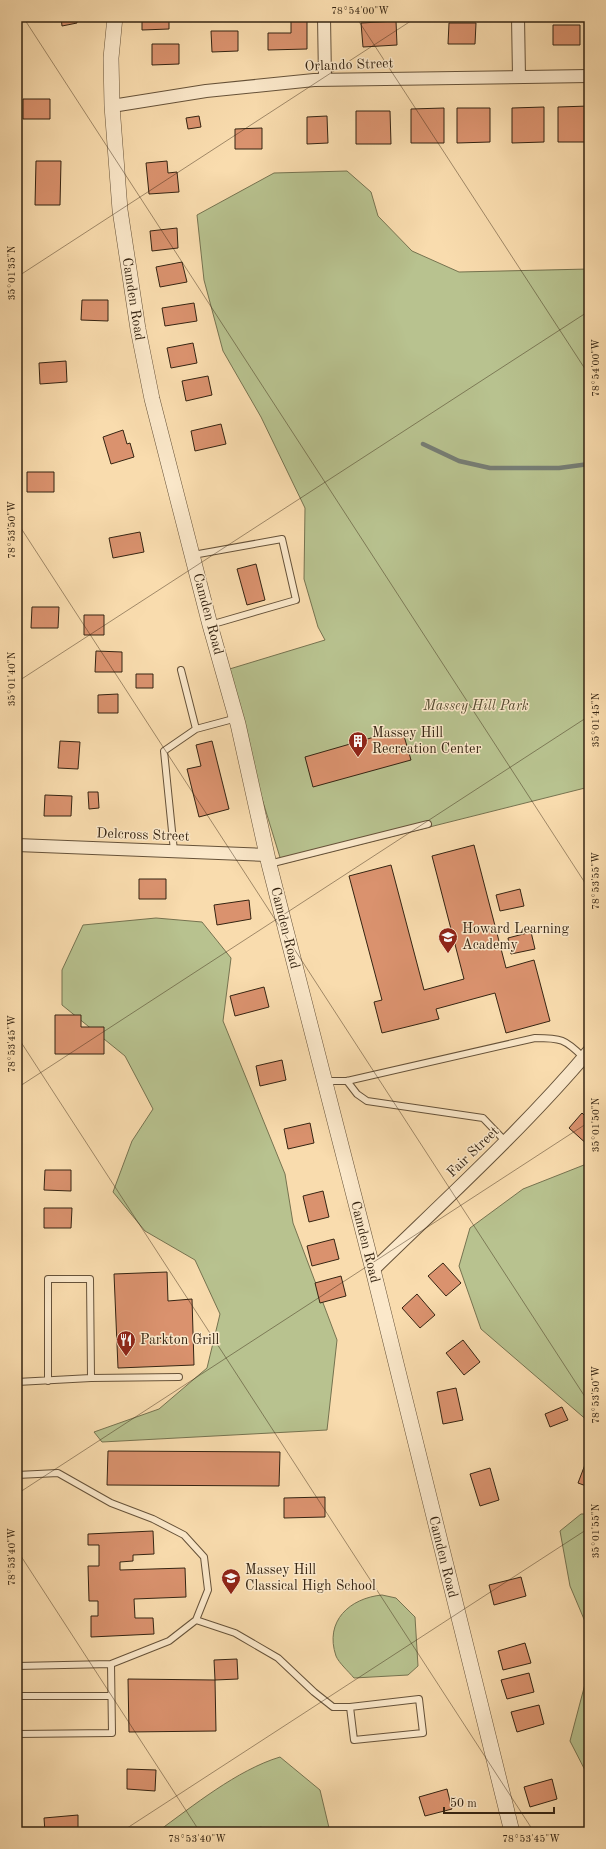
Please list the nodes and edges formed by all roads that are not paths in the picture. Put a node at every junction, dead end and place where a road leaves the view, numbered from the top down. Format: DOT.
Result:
graph roads {
  1 [pos="115,17"];
  2 [pos="324,17"];
  3 [pos="518,17"];
  4 [pos="589,76"];
  5 [pos="519,77"];
  6 [pos="325,80"];
  7 [pos="112,106"];
  8 [pos="192,555"];
  9 [pos="210,625"];
  10 [pos="181,670"];
  11 [pos="236,718"];
  12 [pos="196,729"];
  13 [pos="428,824"];
  14 [pos="17,845"];
  15 [pos="174,851"];
  16 [pos="268,859"];
  17 [pos="586,1054"];
  18 [pos="346,1080"];
  19 [pos="325,1081"];
  20 [pos="505,1141"];
  21 [pos="372,1270"];
  22 [pos="179,1377"];
  23 [pos="91,1378"];
  24 [pos="48,1381"];
  25 [pos="17,1382"];
  26 [pos="17,1475"];
  27 [pos="196,1620"];
  28 [pos="111,1664"];
  29 [pos="17,1666"];
  30 [pos="17,1696"];
  31 [pos="111,1696"];
  32 [pos="350,1706"];
  33 [pos="17,1734"];
  34 [pos="512,1832"];
  1 -- 7 [label="street, Camden Road"];
  2 -- 6 [label="street"];
  3 -- 5 [label="street"];
  4 -- 5 [label="street, Orlando Street"];
  5 -- 6 [label="street, Orlando Street"];
  6 -- 7 [label="street, Orlando Street"];
  7 -- 8 [label="street, Camden Road"];
  8 -- 9 [label="street, Camden Road"];
  8 -- 9 [label="lane"];
  9 -- 11 [label="street, Camden Road"];
  10 -- 12 [label="lane"];
  11 -- 12 [label="lane"];
  11 -- 16 [label="street, Camden Road"];
  12 -- 15 [label="lane"];
  13 -- 16 [label="lane"];
  14 -- 15 [label="street, Delcross Street"];
  15 -- 16 [label="street, Delcross Street"];
  16 -- 19 [label="street, Camden Road"];
  17 -- 18 [label="lane"];
  17 -- 20 [label="street, Fair Street"];
  18 -- 19 [label="lane"];
  18 -- 20 [label="lane"];
  19 -- 21 [label="street, Camden Road"];
  20 -- 21 [label="street, Fair Street"];
  21 -- 34 [label="street, Camden Road"];
  22 -- 23 [label="lane"];
  23 -- 24 [label="lane"];
  23 -- 24 [label="lane"];
  24 -- 25 [label="lane"];
  26 -- 27 [label="lane"];
  27 -- 28 [label="lane"];
  27 -- 32 [label="lane"];
  28 -- 29 [label="lane"];
  28 -- 31 [label="lane"];
  30 -- 31 [label="lane"];
  31 -- 33 [label="lane"];
  32 -- 32 [label="lane"];
}
